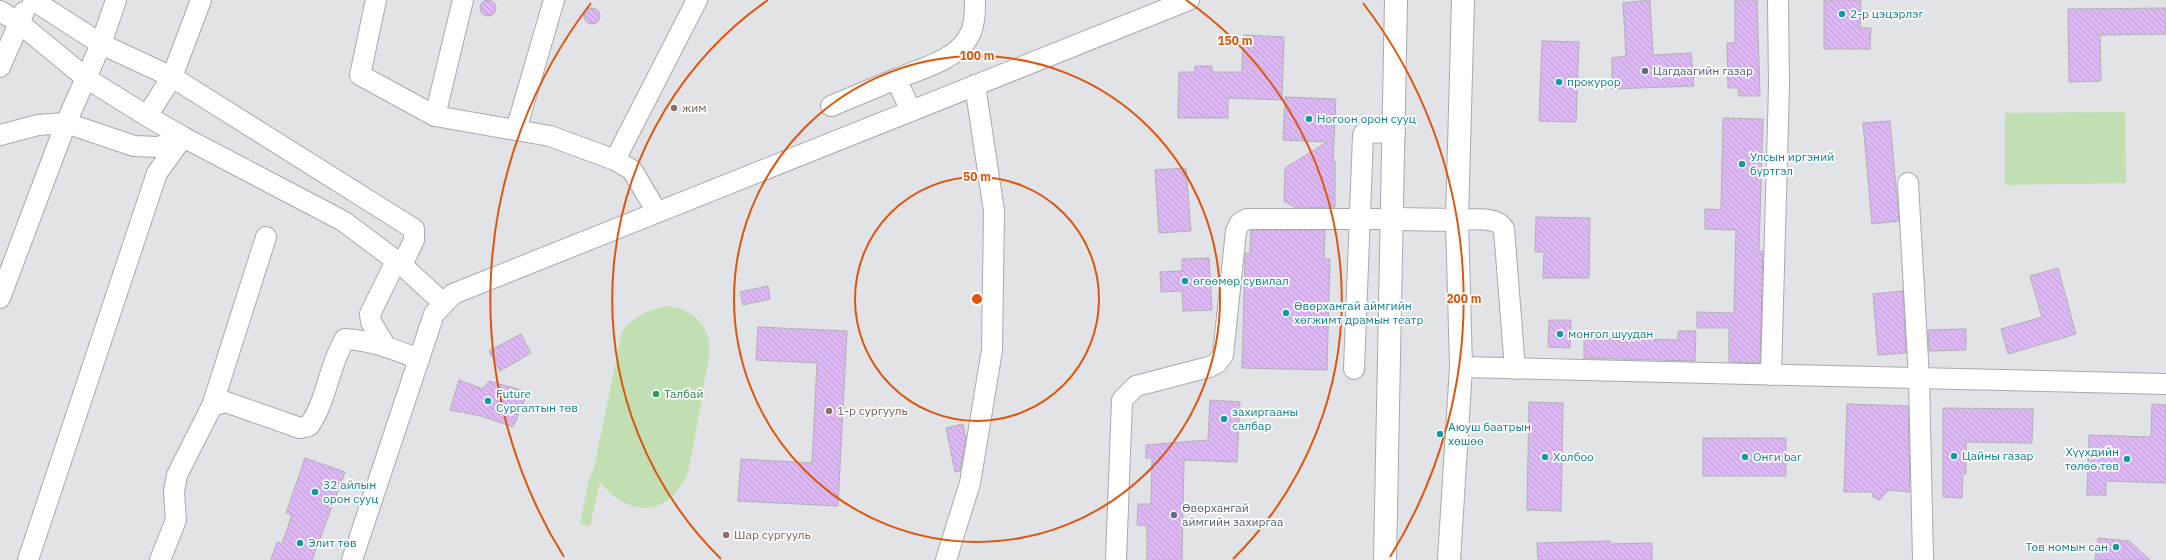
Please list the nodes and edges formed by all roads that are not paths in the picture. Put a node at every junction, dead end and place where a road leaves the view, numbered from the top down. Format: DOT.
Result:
graph roads {
  1 [pos="32,0"];
  2 [pos="116,0"];
  3 [pos="201,0"];
  4 [pos="376,0"];
  5 [pos="463,0"];
  6 [pos="554,0"];
  7 [pos="697,0"];
  8 [pos="975,0"];
  9 [pos="1189,0"];
  10 [pos="1396,0"];
  11 [pos="1463,0"];
  12 [pos="1778,0"];
  13 [pos="0,11"];
  14 [pos="18,22"];
  15 [pos="100,44"];
  16 [pos="0,67"];
  17 [pos="172,77"];
  18 [pos="86,78"];
  19 [pos="896,79"];
  20 [pos="974,85"];
  21 [pos="831,106"];
  22 [pos="911,111"];
  23 [pos="147,116"];
  24 [pos="435,116"];
  25 [pos="66,123"];
  26 [pos="516,130"];
  27 [pos="1394,133"];
  28 [pos="0,135"];
  29 [pos="183,137"];
  30 [pos="615,160"];
  31 [pos="1908,182"];
  32 [pos="657,212"];
  33 [pos="1359,219"];
  34 [pos="1393,219"];
  35 [pos="1458,220"];
  36 [pos="266,237"];
  37 [pos="399,263"];
  38 [pos="0,298"];
  39 [pos="443,303"];
  40 [pos="386,347"];
  41 [pos="419,359"];
  42 [pos="1461,367"];
  43 [pos="1354,369"];
  44 [pos="1515,369"];
  45 [pos="1770,375"];
  46 [pos="1919,378"];
  47 [pos="2166,384"];
  48 [pos="212,406"];
  49 [pos="28,560"];
  50 [pos="160,560"];
  51 [pos="352,560"];
  52 [pos="946,560"];
  53 [pos="1116,560"];
  54 [pos="1385,560"];
  55 [pos="1449,560"];
  56 [pos="1923,560"];
  1 -- 14 [label="street"];
  1 -- 15 [label="street"];
  2 -- 15 [label="street"];
  3 -- 17 [label="street"];
  4 -- 24 [label="street"];
  5 -- 24 [label="street"];
  6 -- 26 [label="street"];
  7 -- 30 [label="street"];
  8 -- 19 [label="street"];
  9 -- 20 [label="street"];
  10 -- 27 [label="main road"];
  11 -- 35 [label="main road"];
  12 -- 45 [label="street"];
  13 -- 14 [label="street"];
  14 -- 16 [label="street"];
  14 -- 18 [label="street"];
  15 -- 17 [label="street"];
  15 -- 18 [label="street"];
  17 -- 23 [label="street"];
  17 -- 37 [label="street"];
  18 -- 23 [label="street"];
  18 -- 25 [label="street"];
  19 -- 21 [label="street"];
  19 -- 22 [label="street"];
  20 -- 22 [label="street"];
  20 -- 52 [label="street"];
  22 -- 32 [label="street"];
  23 -- 29 [label="street"];
  24 -- 26 [label="street"];
  25 -- 28 [label="street"];
  25 -- 29 [label="street"];
  25 -- 38 [label="street"];
  26 -- 30 [label="street"];
  27 -- 33 [label="street"];
  27 -- 34 [label="main road"];
  29 -- 37 [label="street"];
  29 -- 49 [label="street"];
  30 -- 32 [label="street"];
  31 -- 46 [label="street"];
  32 -- 39 [label="street"];
  33 -- 34 [label="street"];
  33 -- 43 [label="street"];
  33 -- 53 [label="street"];
  34 -- 35 [label="main road"];
  34 -- 54 [label="main road"];
  35 -- 42 [label="main road"];
  35 -- 44 [label="street"];
  36 -- 48 [label="street"];
  37 -- 39 [label="street"];
  37 -- 40 [label="street"];
  39 -- 41 [label="street"];
  40 -- 41 [label="street"];
  40 -- 48 [label="street"];
  41 -- 51 [label="street"];
  42 -- 44 [label="street"];
  42 -- 55 [label="main road"];
  44 -- 45 [label="street"];
  45 -- 46 [label="street"];
  46 -- 47 [label="street"];
  46 -- 56 [label="street"];
  48 -- 50 [label="street"];
}
